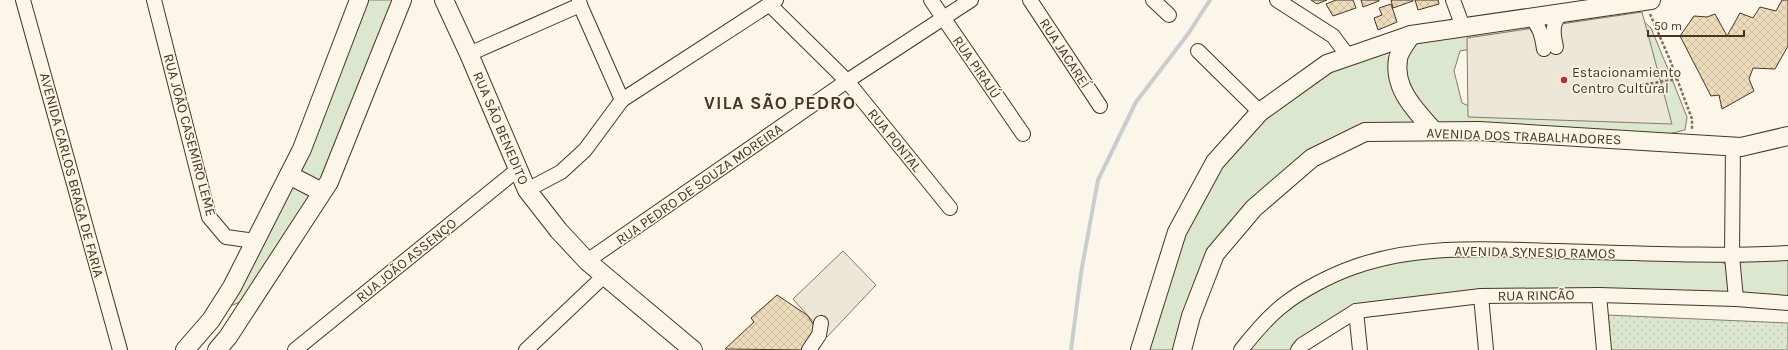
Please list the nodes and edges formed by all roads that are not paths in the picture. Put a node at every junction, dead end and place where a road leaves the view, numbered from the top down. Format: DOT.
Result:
graph roads {
  1 [pos="23,0"];
  2 [pos="154,0"];
  3 [pos="359,0"];
  4 [pos="402,0"];
  5 [pos="431,0"];
  6 [pos="931,0"];
  7 [pos="971,0"];
  8 [pos="1030,0"];
  9 [pos="1153,0"];
  10 [pos="1277,0"];
  11 [pos="1453,0"];
  12 [pos="1647,0"];
  13 [pos="579,3"];
  14 [pos="773,3"];
  15 [pos="446,5"];
  16 [pos="1562,13"];
  17 [pos="1168,15"];
  18 [pos="1530,17"];
  19 [pos="943,18"];
  20 [pos="1463,27"];
  21 [pos="1411,35"];
  22 [pos="1198,51"];
  23 [pos="469,54"];
  24 [pos="1348,56"];
  25 [pos="847,81"];
  26 [pos="622,100"];
  27 [pos="1100,106"];
  28 [pos="1260,112"];
  29 [pos="1434,131"];
  30 [pos="1023,134"];
  31 [pos="1788,136"];
  32 [pos="1733,146"];
  33 [pos="517,170"];
  34 [pos="288,175"];
  35 [pos="527,190"];
  36 [pos="322,192"];
  37 [pos="950,208"];
  38 [pos="256,241"];
  39 [pos="1788,253"];
  40 [pos="1732,256"];
  41 [pos="586,261"];
  42 [pos="604,276"];
  43 [pos="1599,295"];
  44 [pos="1481,296"];
  45 [pos="1736,299"];
  46 [pos="1788,303"];
  47 [pos="1356,311"];
  48 [pos="821,322"];
  49 [pos="120,350"];
  50 [pos="185,350"];
  51 [pos="217,350"];
  52 [pos="295,350"];
  53 [pos="526,350"];
  54 [pos="693,350"];
  55 [pos="810,350"];
  56 [pos="1140,350"];
  57 [pos="1182,350"];
  58 [pos="1241,350"];
  59 [pos="1298,350"];
  60 [pos="1360,350"];
  61 [pos="1486,350"];
  62 [pos="1604,350"];
  1 -- 49 [label="street, AVENIDA CARLOS BRAGA DE FARIA"];
  2 -- 38 [label="street, RUA JOÃO CASEMIRO LEME"];
  3 -- 34 [label="main road"];
  4 -- 36 [label="main road"];
  5 -- 15 [label="main road, RUA SÃO BENEDITO"];
  6 -- 19 [label="street, RUA PIRAJÚ"];
  7 -- 19 [label="street, RUA PEDRO DE SOUZA MOREIRA"];
  8 -- 27 [label="street, RUA JACAREÍ"];
  9 -- 17 [label="street"];
  10 -- 24 [label="street"];
  11 -- 20 [label="street"];
  12 -- 16 [label="main road"];
  13 -- 23 [label="street"];
  13 -- 26 [label="street"];
  14 -- 25 [label="street, RUA PONTAL"];
  14 -- 26 [label="street"];
  15 -- 23 [label="main road, RUA SÃO BENEDITO"];
  16 -- 18 [label="main road"];
  16 -- 18 [label="street"];
  18 -- 20 [label="main road"];
  19 -- 25 [label="street, RUA PEDRO DE SOUZA MOREIRA"];
  19 -- 30 [label="street, RUA PIRAJÚ"];
  20 -- 21 [label="main road"];
  21 -- 24 [label="main road"];
  21 -- 29 [label="main road"];
  22 -- 28 [label="street"];
  23 -- 33 [label="main road, RUA SÃO BENEDITO"];
  24 -- 28 [label="main road"];
  25 -- 37 [label="street, RUA PONTAL"];
  25 -- 41 [label="street, RUA PEDRO DE SOUZA MOREIRA"];
  26 -- 35 [label="street"];
  28 -- 56 [label="main road"];
  29 -- 32 [label="main road, AVENIDA DOS TRABALHADORES"];
  29 -- 57 [label="main road, AVENIDA DOS TRABALHADORES"];
  31 -- 32 [label="main road, AVENIDA DOS TRABALHADORES"];
  32 -- 40 [label="street"];
  33 -- 35 [label="main road, RUA SÃO BENEDITO"];
  33 -- 52 [label="street, RUA JOÃO ASSENÇO"];
  34 -- 36 [label="main road"];
  34 -- 38 [label="main road"];
  35 -- 41 [label="main road, RUA SÃO BENEDITO"];
  36 -- 51 [label="main road"];
  38 -- 50 [label="main road"];
  39 -- 40 [label="street, AVENIDA SYNESIO RAMOS"];
  40 -- 45 [label="street"];
  40 -- 58 [label="street, AVENIDA SYNESIO RAMOS"];
  41 -- 42 [label="main road, RUA SÃO BENEDITO"];
  42 -- 53 [label="street"];
  42 -- 54 [label="main road, RUA SÃO BENEDITO"];
  43 -- 44 [label="street, RUA RINCÃO"];
  43 -- 45 [label="street, RUA RINCÃO"];
  43 -- 62 [label="street"];
  44 -- 47 [label="street, RUA RINCÃO"];
  44 -- 61 [label="street"];
  45 -- 46 [label="street, RUA RINCÃO"];
  47 -- 59 [label="street, RUA RINCÃO"];
  47 -- 60 [label="street"];
  48 -- 55 [label="street"];
}
